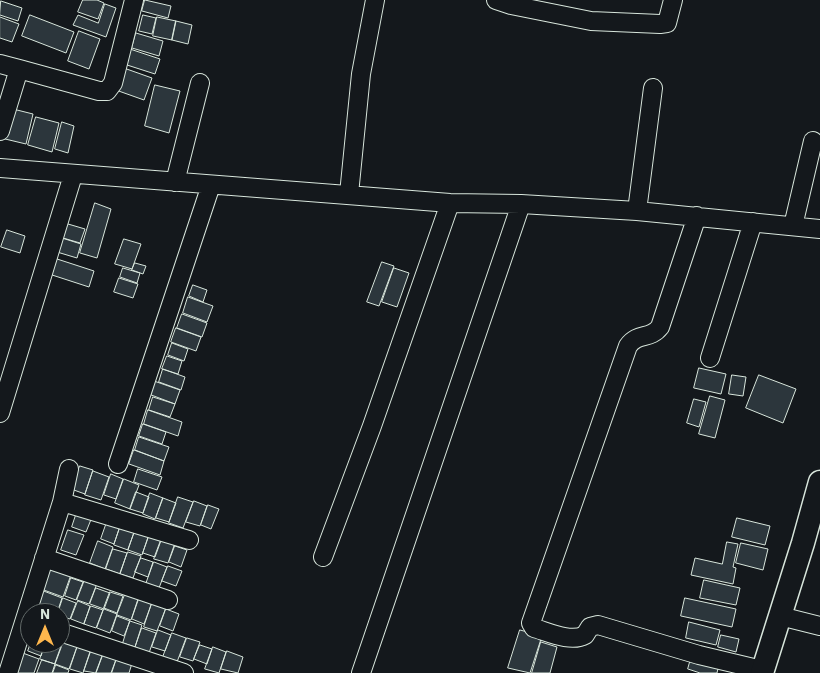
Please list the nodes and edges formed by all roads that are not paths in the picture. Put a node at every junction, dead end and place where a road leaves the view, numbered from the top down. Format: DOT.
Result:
graph roads {
  1 [pos="134,0"];
  2 [pos="375,0"];
  3 [pos="496,0"];
  4 [pos="673,0"];
  5 [pos="0,64"];
  6 [pos="19,69"];
  7 [pos="200,83"];
  8 [pos="653,88"];
  9 [pos="0,131"];
  10 [pos="813,141"];
  11 [pos="0,168"];
  12 [pos="73,175"];
  13 [pos="175,182"];
  14 [pos="211,185"];
  15 [pos="349,194"];
  16 [pos="450,203"];
  17 [pos="521,204"];
  18 [pos="637,211"];
  19 [pos="697,216"];
  20 [pos="753,222"];
  21 [pos="793,226"];
  22 [pos="820,229"];
  23 [pos="710,358"];
  24 [pos="0,413"];
  25 [pos="118,464"];
  26 [pos="69,469"];
  27 [pos="820,482"];
  28 [pos="62,502"];
  29 [pos="189,540"];
  30 [pos="323,556"];
  31 [pos="44,558"];
  32 [pos="168,600"];
  33 [pos="32,603"];
  34 [pos="780,616"];
  35 [pos="820,626"];
  36 [pos="70,635"];
  37 [pos="20,640"];
  38 [pos="762,672"];
  39 [pos="8,673"];
  40 [pos="184,673"];
  41 [pos="361,673"];
  1 -- 6 [label="street"];
  2 -- 15 [label="street"];
  3 -- 4 [label="street"];
  5 -- 6 [label="street"];
  6 -- 9 [label="street"];
  7 -- 13 [label="street"];
  8 -- 18 [label="street"];
  10 -- 21 [label="street"];
  11 -- 12 [label="street"];
  12 -- 13 [label="street"];
  12 -- 24 [label="street"];
  13 -- 14 [label="street"];
  14 -- 15 [label="street"];
  14 -- 25 [label="street"];
  15 -- 16 [label="street"];
  16 -- 17 [label="street"];
  16 -- 30 [label="street"];
  17 -- 18 [label="street"];
  17 -- 41 [label="street"];
  18 -- 19 [label="street"];
  19 -- 20 [label="street"];
  19 -- 38 [label="street"];
  20 -- 21 [label="street"];
  20 -- 23 [label="street"];
  21 -- 22 [label="street"];
  26 -- 28 [label="street"];
  27 -- 34 [label="main road"];
  28 -- 29 [label="street"];
  28 -- 31 [label="street"];
  31 -- 32 [label="street"];
  31 -- 33 [label="street"];
  34 -- 35 [label="street"];
  34 -- 38 [label="main road"];
  36 -- 40 [label="street"];
  37 -- 39 [label="street"];
}
